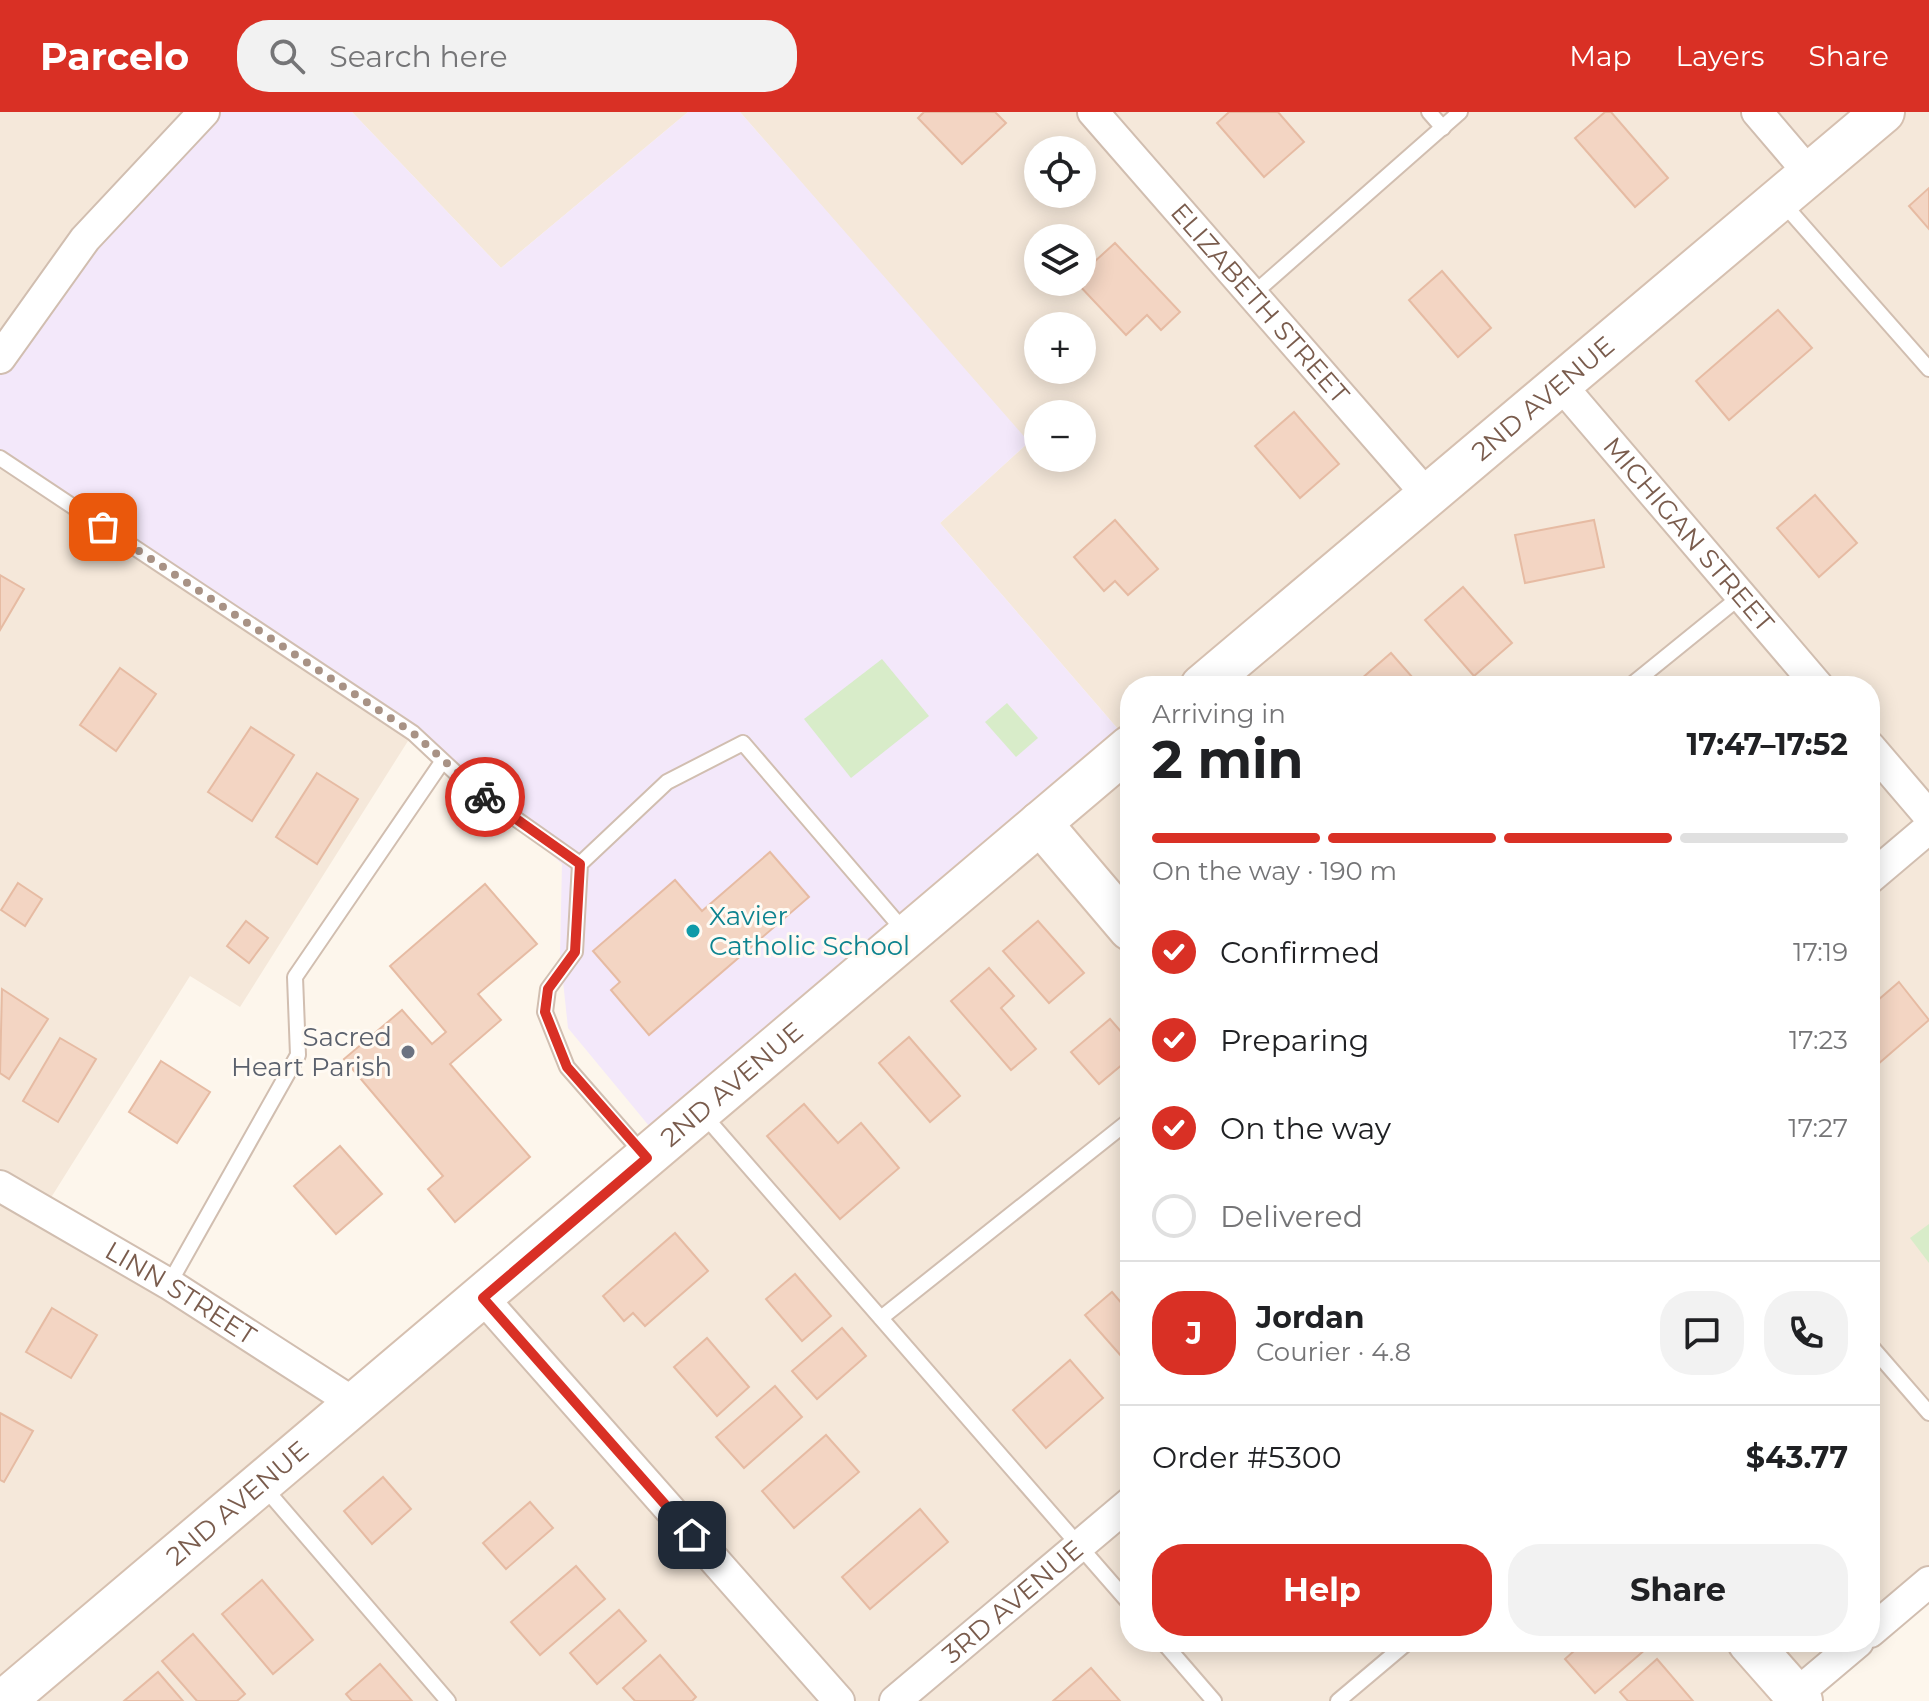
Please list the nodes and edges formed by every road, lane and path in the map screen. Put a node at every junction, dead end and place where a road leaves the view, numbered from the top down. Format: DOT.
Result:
graph roads {
  1 [pos="204,112"];
  2 [pos="1093,112"];
  3 [pos="1429,112"];
  4 [pos="1460,112"];
  5 [pos="1757,112"];
  6 [pos="1883,112"];
  7 [pos="1443,128"];
  8 [pos="1794,186"];
  9 [pos="1252,295"];
  10 [pos="0,358"];
  11 [pos="1929,369"];
  12 [pos="1560,384"];
  13 [pos="0,458"];
  14 [pos="1428,496"];
  15 [pos="1741,596"];
  16 [pos="1214,676"];
  17 [pos="1642,676"];
  18 [pos="1809,676"];
  19 [pos="1120,755"];
  20 [pos="1880,759"];
  21 [pos="442,762"];
  22 [pos="1929,816"];
  23 [pos="1040,823"];
  24 [pos="1929,828"];
  25 [pos="580,864"];
  26 [pos="1880,870"];
  27 [pos="1120,917"];
  28 [pos="908,936"];
  29 [pos="701,1112"];
  30 [pos="1120,1128"];
  31 [pos="647,1158"];
  32 [pos="0,1186"];
  33 [pos="169,1284"];
  34 [pos="483,1298"];
  35 [pos="881,1318"];
  36 [pos="1880,1357"];
  37 [pos="357,1405"];
  38 [pos="1929,1413"];
  39 [pos="262,1484"];
  40 [pos="1120,1511"];
  41 [pos="1079,1546"];
  42 [pos="1929,1582"];
  43 [pos="1120,1593"];
  44 [pos="1880,1624"];
  45 [pos="1172,1652"];
  46 [pos="1396,1652"];
  47 [pos="1757,1652"];
  48 [pos="1847,1652"];
  49 [pos="1795,1699"];
  50 [pos="4,1701"];
  51 [pos="448,1701"];
  52 [pos="839,1701"];
  53 [pos="895,1701"];
  54 [pos="1214,1701"];
  55 [pos="1338,1701"];
  1 -- 10 [label="street"];
  2 -- 9 [label="street, ELIZABETH STREET"];
  3 -- 7 [label="lane"];
  4 -- 7 [label="lane"];
  5 -- 8 [label="street"];
  6 -- 8 [label="street, 2ND AVENUE"];
  7 -- 9 [label="lane"];
  8 -- 11 [label="lane"];
  8 -- 12 [label="street, 2ND AVENUE"];
  9 -- 14 [label="street, ELIZABETH STREET"];
  12 -- 14 [label="street, 2ND AVENUE"];
  12 -- 15 [label="street, MICHIGAN STREET"];
  13 -- 21 [label="lane"];
  14 -- 16 [label="street, 2ND AVENUE"];
  15 -- 17 [label="lane"];
  15 -- 18 [label="street, MICHIGAN STREET"];
  19 -- 23 [label="street, 2ND AVENUE"];
  20 -- 22 [label="street"];
  21 -- 25 [label="lane"];
  21 -- 33 [label="lane"];
  23 -- 27 [label="street"];
  23 -- 28 [label="street, 2ND AVENUE"];
  24 -- 26 [label="street"];
  25 -- 28 [label="lane"];
  25 -- 31 [label="lane"];
  28 -- 29 [label="street, 2ND AVENUE"];
  29 -- 31 [label="street, 2ND AVENUE"];
  29 -- 35 [label="lane"];
  30 -- 35 [label="lane"];
  31 -- 34 [label="street, 2ND AVENUE"];
  32 -- 33 [label="street, LINN STREET"];
  33 -- 37 [label="street, LINN STREET"];
  34 -- 37 [label="street, 2ND AVENUE"];
  34 -- 52 [label="street"];
  35 -- 41 [label="lane"];
  36 -- 38 [label="lane"];
  37 -- 39 [label="street, 2ND AVENUE"];
  39 -- 50 [label="street, 2ND AVENUE"];
  39 -- 51 [label="lane"];
  40 -- 41 [label="street, 3RD AVENUE"];
  41 -- 43 [label="lane"];
  41 -- 53 [label="street, 3RD AVENUE"];
  42 -- 44 [label="street"];
  45 -- 54 [label="lane"];
  46 -- 55 [label="lane"];
  47 -- 49 [label="street"];
  48 -- 49 [label="street"];
}
